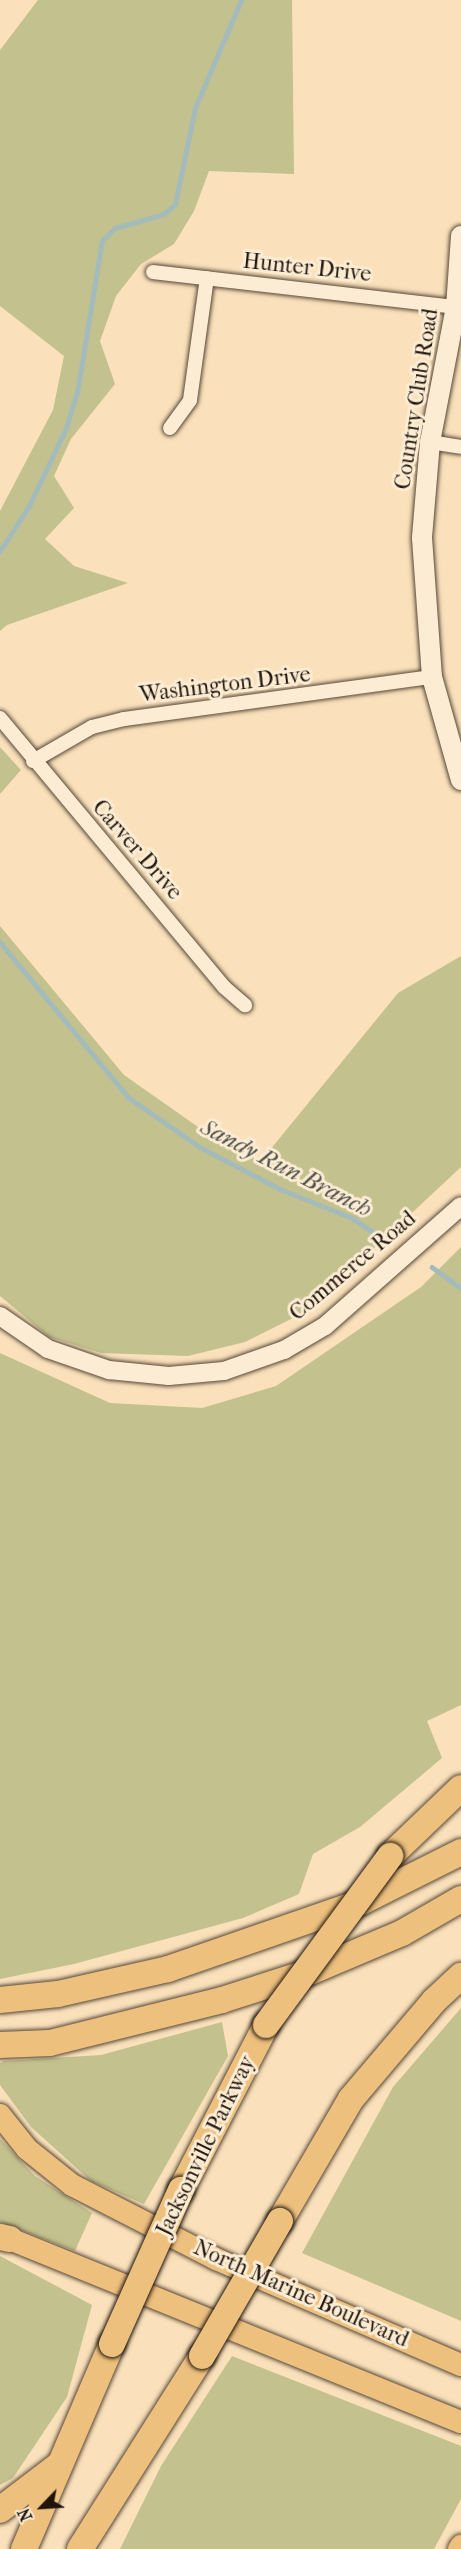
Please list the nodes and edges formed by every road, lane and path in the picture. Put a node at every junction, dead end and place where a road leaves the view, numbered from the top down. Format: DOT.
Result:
graph roads {
  1 [pos="461,236"];
  2 [pos="153,273"];
  3 [pos="207,279"];
  4 [pos="456,307"];
  5 [pos="170,428"];
  6 [pos="430,442"];
  7 [pos="461,447"];
  8 [pos="432,677"];
  9 [pos="0,718"];
  10 [pos="33,761"];
  11 [pos="461,780"];
  12 [pos="245,1005"];
  13 [pos="461,1206"];
  14 [pos="0,1316"];
  15 [pos="461,1788"];
  16 [pos="461,1851"];
  17 [pos="461,1899"];
  18 [pos="461,1976"];
  19 [pos="0,2000"];
  20 [pos="0,2045"];
  21 [pos="0,2115"];
  22 [pos="3,2237"];
  23 [pos="461,2365"];
  24 [pos="461,2422"];
  25 [pos="61,2463"];
  26 [pos="0,2510"];
  27 [pos="24,2549"];
  28 [pos="80,2549"];
  1 -- 4 [label="main road, Country Club Road"];
  2 -- 3 [label="street, Hunter Drive"];
  3 -- 4 [label="street, Hunter Drive"];
  3 -- 5 [label="street"];
  4 -- 6 [label="main road, Country Club Road"];
  6 -- 7 [label="street"];
  6 -- 8 [label="main road, Country Club Road"];
  8 -- 10 [label="street, Washington Drive"];
  8 -- 11 [label="main road, Country Club Road"];
  9 -- 10 [label="street, Carver Drive"];
  10 -- 12 [label="street, Carver Drive"];
  13 -- 14 [label="street, Commerce Road"];
  15 -- 25 [label="highway, Jacksonville Parkway, bridge"];
  16 -- 19 [label="highway"];
  17 -- 20 [label="highway"];
  18 -- 28 [label="highway, bridge"];
  21 -- 23 [label="main road, North Marine Boulevard"];
  22 -- 24 [label="main road"];
  25 -- 26 [label="highway"];
  25 -- 27 [label="highway, Jacksonville Parkway"];
}
